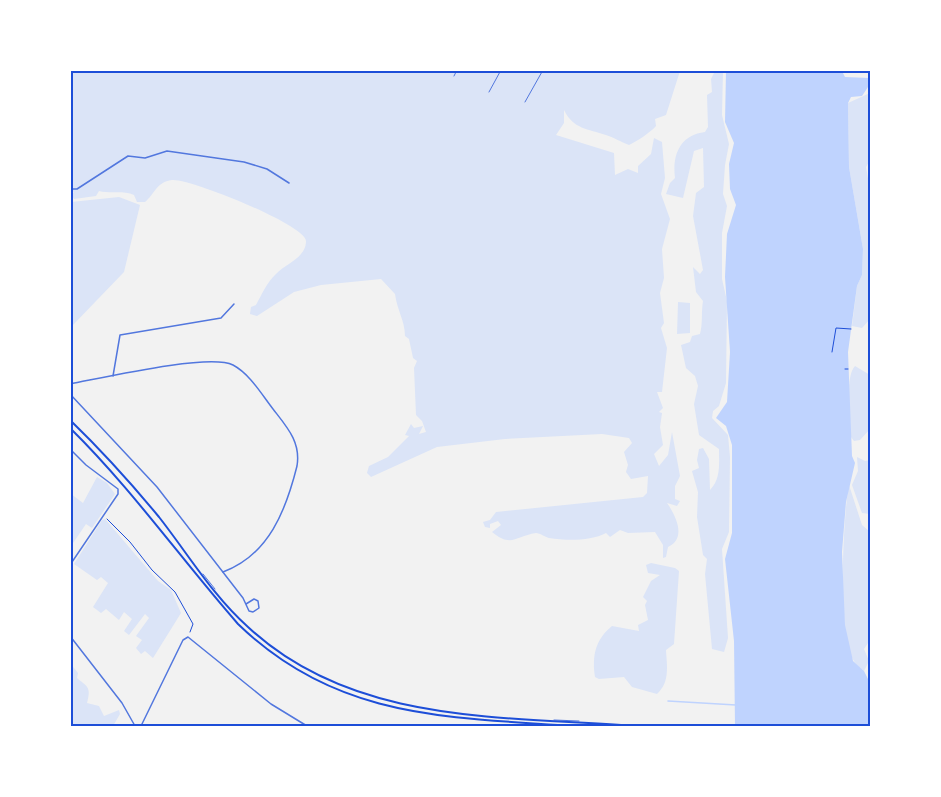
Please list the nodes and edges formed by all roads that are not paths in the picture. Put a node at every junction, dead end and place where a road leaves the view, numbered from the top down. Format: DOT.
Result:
graph roads {
  1 [pos="458,70"];
  2 [pos="501,70"];
  3 [pos="543,70"];
  4 [pos="454,76"];
  5 [pos="489,92"];
  6 [pos="525,102"];
  7 [pos="289,183"];
  8 [pos="70,189"];
  9 [pos="234,304"];
  10 [pos="113,376"];
  11 [pos="70,384"];
  12 [pos="70,394"];
  13 [pos="70,420"];
  14 [pos="70,428"];
  15 [pos="70,448"];
  16 [pos="70,565"];
  17 [pos="223,572"];
  18 [pos="243,598"];
  19 [pos="250,599"];
  20 [pos="246,604"];
  21 [pos="70,636"];
  22 [pos="135,726"];
  23 [pos="141,726"];
  24 [pos="307,726"];
  25 [pos="572,726"];
  26 [pos="636,726"];
  1 -- 4 [label="lane"];
  2 -- 5 [label="lane"];
  3 -- 6 [label="lane"];
  7 -- 8 [label="street"];
  9 -- 10 [label="street"];
  10 -- 11 [label="street"];
  10 -- 17 [label="street"];
  12 -- 17 [label="street"];
  13 -- 26 [label="highway"];
  14 -- 25 [label="highway"];
  15 -- 16 [label="street"];
  17 -- 18 [label="street"];
  18 -- 19 [label="street"];
  18 -- 20 [label="street"];
  19 -- 20 [label="street"];
  19 -- 20 [label="street"];
  21 -- 22 [label="street"];
  23 -- 24 [label="street"];
}
